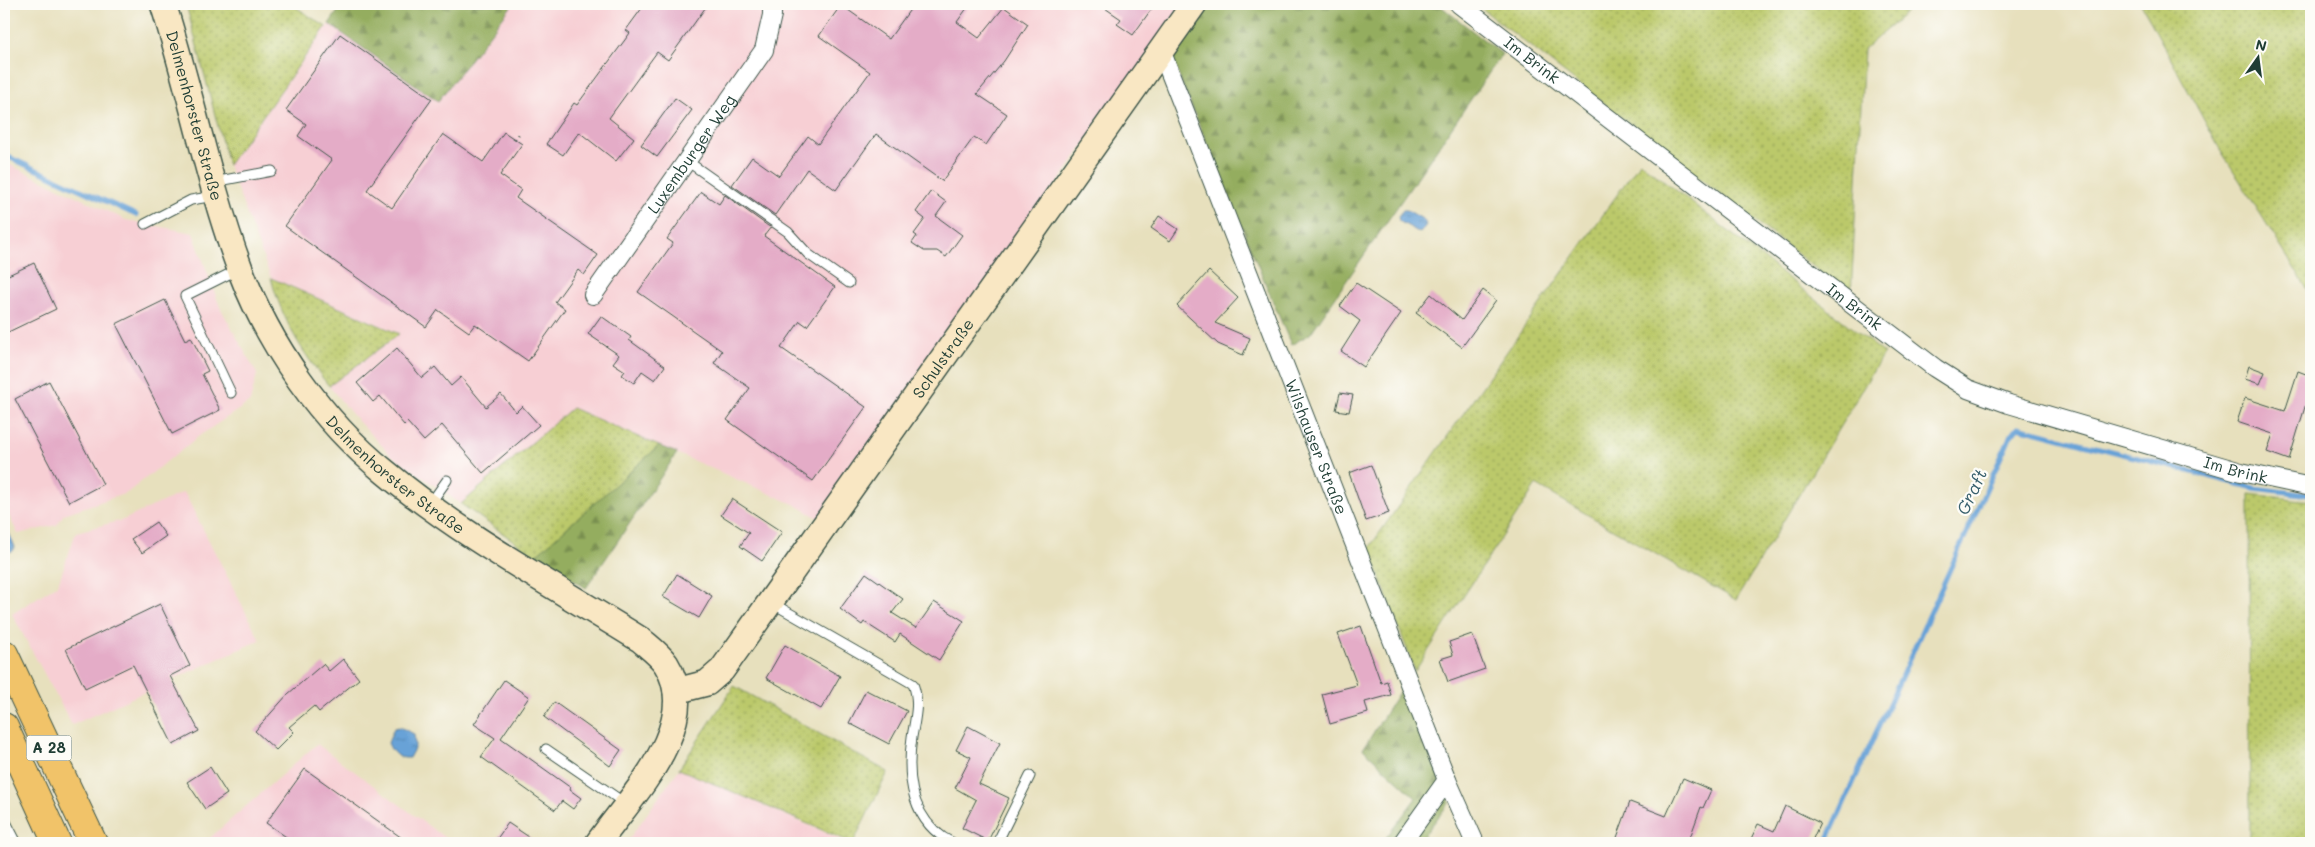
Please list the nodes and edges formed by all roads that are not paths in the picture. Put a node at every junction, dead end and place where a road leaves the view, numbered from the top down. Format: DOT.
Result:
graph roads {
  1 [pos="163,4"];
  2 [pos="772,4"];
  3 [pos="1194,4"];
  4 [pos="1459,4"];
  5 [pos="1161,50"];
  6 [pos="687,161"];
  7 [pos="272,171"];
  8 [pos="215,188"];
  9 [pos="145,224"];
  10 [pos="240,269"];
  11 [pos="849,283"];
  12 [pos="593,295"];
  13 [pos="231,393"];
  14 [pos="447,480"];
  15 [pos="2311,487"];
  16 [pos="429,506"];
  17 [pos="772,603"];
  18 [pos="4,654"];
  19 [pos="676,691"];
  20 [pos="4,728"];
  21 [pos="546,749"];
  22 [pos="1030,776"];
  23 [pos="1447,780"];
  24 [pos="626,804"];
  25 [pos="4,818"];
  26 [pos="17,843"];
  27 [pos="57,843"];
  28 [pos="93,843"];
  29 [pos="598,843"];
  30 [pos="953,843"];
  31 [pos="997,843"];
  32 [pos="1402,843"];
  33 [pos="1475,843"];
  1 -- 8 [label="street, Delmenhorster Straße"];
  2 -- 6 [label="street, Luxemburger Weg"];
  3 -- 5 [label="street, Schulstraße"];
  4 -- 15 [label="street, Im Brink"];
  5 -- 17 [label="street, Schulstraße"];
  5 -- 23 [label="street, Wilshauser Straße"];
  6 -- 11 [label="lane"];
  6 -- 12 [label="street, Luxemburger Weg"];
  7 -- 8 [label="lane"];
  8 -- 9 [label="lane"];
  8 -- 10 [label="street, Delmenhorster Straße"];
  10 -- 13 [label="lane"];
  10 -- 16 [label="street, Delmenhorster Straße"];
  14 -- 16 [label="lane"];
  16 -- 19 [label="street, Delmenhorster Straße"];
  17 -- 19 [label="street, Schulstraße"];
  17 -- 30 [label="lane"];
  18 -- 28 [label="highway, A 28"];
  19 -- 24 [label="street, Delmenhorster Straße"];
  20 -- 27 [label="highway, A 28"];
  21 -- 24 [label="lane"];
  22 -- 31 [label="lane"];
  23 -- 32 [label="street"];
  23 -- 33 [label="street, Wilshauser Straße"];
  24 -- 29 [label="street, Delmenhorster Straße"];
  25 -- 26 [label="lane"];
}
